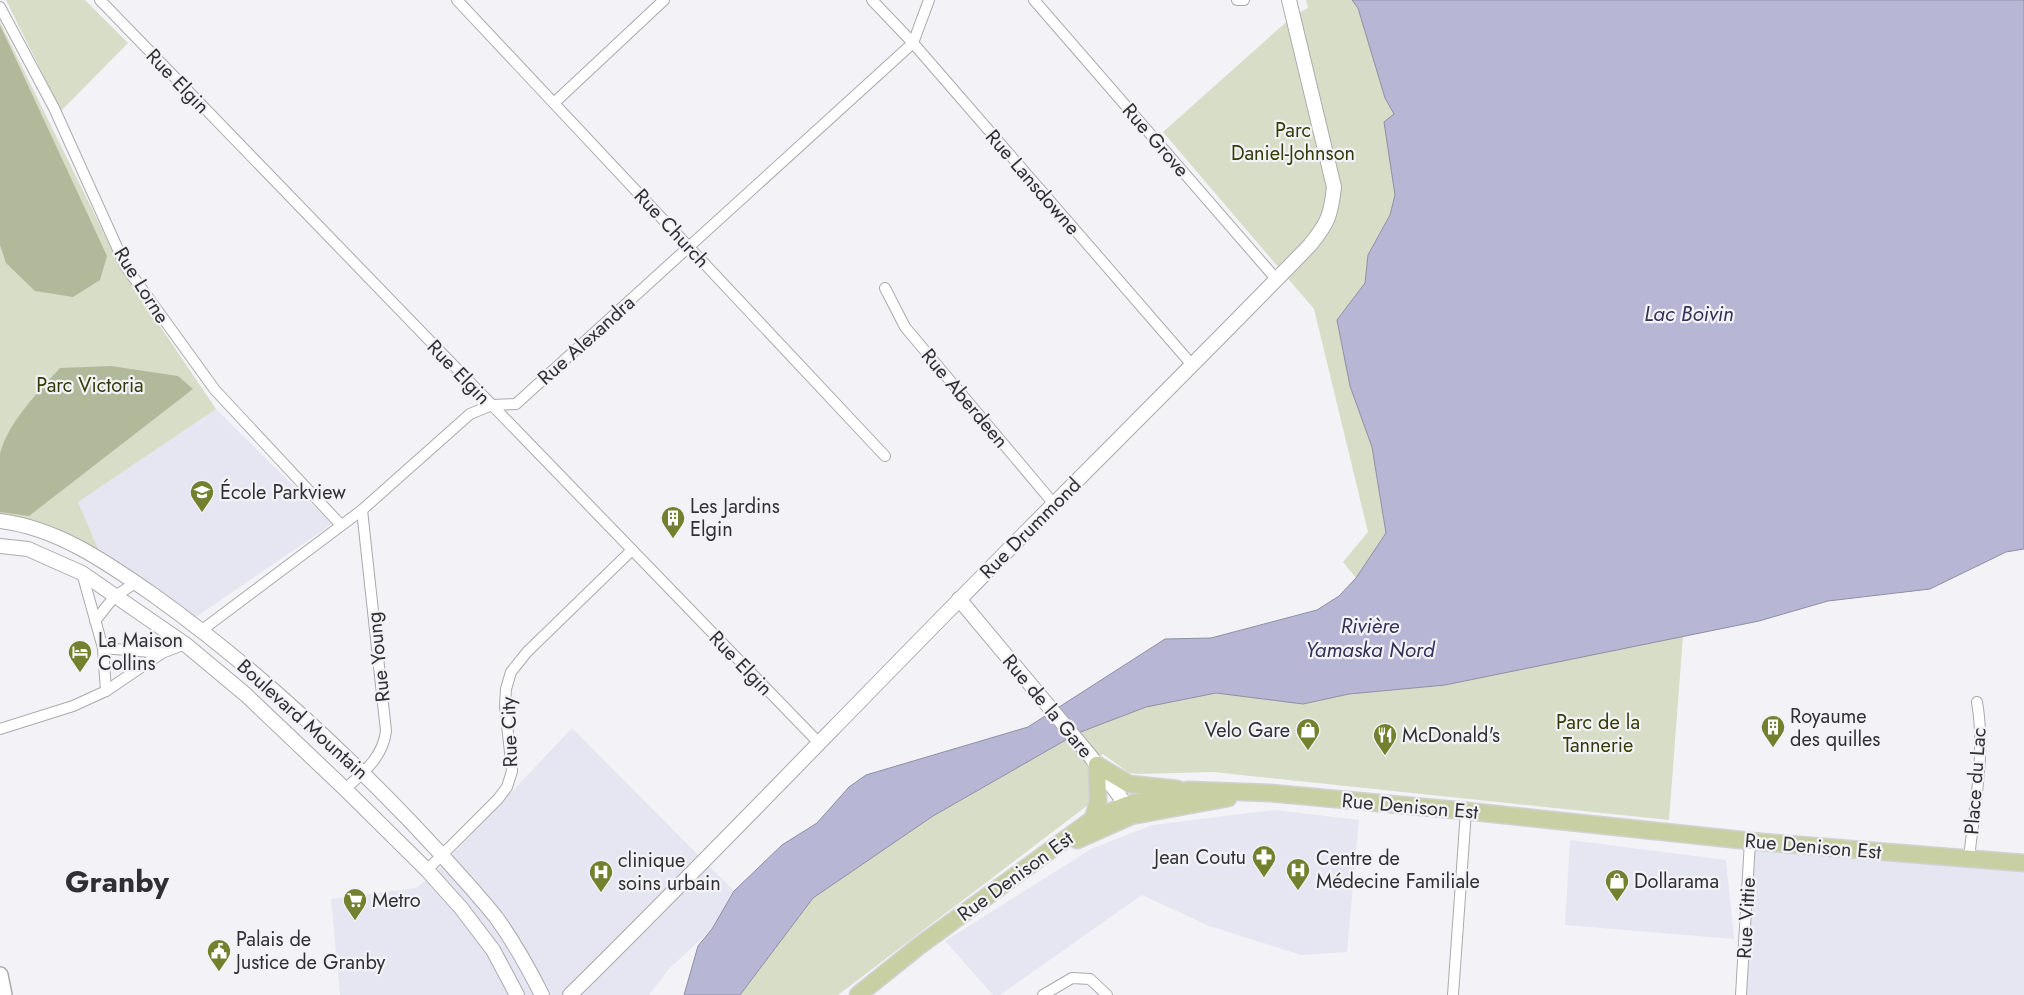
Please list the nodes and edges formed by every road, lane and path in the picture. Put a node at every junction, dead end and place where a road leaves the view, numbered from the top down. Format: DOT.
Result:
graph roads {
  1 [pos="100,0"];
  2 [pos="664,0"];
  3 [pos="872,0"];
  4 [pos="929,0"];
  5 [pos="1034,0"];
  6 [pos="1237,0"];
  7 [pos="1244,0"];
  8 [pos="1289,0"];
  9 [pos="460,1"];
  10 [pos="0,7"];
  11 [pos="913,43"];
  12 [pos="554,103"];
  13 [pos="689,246"];
  14 [pos="1277,280"];
  15 [pos="885,288"];
  16 [pos="1193,366"];
  17 [pos="492,405"];
  18 [pos="885,456"];
  19 [pos="1054,504"];
  20 [pos="362,510"];
  21 [pos="0,521"];
  22 [pos="340,524"];
  23 [pos="0,546"];
  24 [pos="632,550"];
  25 [pos="82,573"];
  26 [pos="135,583"];
  27 [pos="114,597"];
  28 [pos="959,600"];
  29 [pos="95,621"];
  30 [pos="202,630"];
  31 [pos="185,644"];
  32 [pos="103,648"];
  33 [pos="162,653"];
  34 [pos="106,691"];
  35 [pos="1977,702"];
  36 [pos="0,729"];
  37 [pos="819,744"];
  38 [pos="1094,761"];
  39 [pos="363,772"];
  40 [pos="345,789"];
  41 [pos="1188,790"];
  42 [pos="1258,793"];
  43 [pos="1129,811"];
  44 [pos="1466,811"];
  45 [pos="1093,819"];
  46 [pos="1750,841"];
  47 [pos="442,855"];
  48 [pos="1039,859"];
  49 [pos="1968,859"];
  50 [pos="2024,863"];
  51 [pos="427,870"];
  52 [pos="0,975"];
  53 [pos="4,995"];
  54 [pos="517,995"];
  55 [pos="542,995"];
  56 [pos="570,995"];
  57 [pos="858,995"];
  58 [pos="1043,995"];
  59 [pos="1107,995"];
  60 [pos="1454,995"];
  61 [pos="1741,995"];
  1 -- 17 [label="street, Rue Elgin"];
  2 -- 12 [label="street"];
  3 -- 11 [label="street, Rue Lansdowne"];
  4 -- 11 [label="street, Rue Alexandra"];
  5 -- 14 [label="street, Rue Grove"];
  6 -- 7 [label="street"];
  8 -- 14 [label="street, Rue Drummond"];
  9 -- 12 [label="street, Rue Church"];
  10 -- 22 [label="street, Rue Lorne"];
  11 -- 13 [label="street, Rue Alexandra"];
  11 -- 16 [label="street, Rue Lansdowne"];
  12 -- 13 [label="street, Rue Church"];
  13 -- 17 [label="street, Rue Alexandra"];
  13 -- 18 [label="street, Rue Church"];
  14 -- 16 [label="street, Rue Drummond"];
  15 -- 19 [label="street, Rue Aberdeen"];
  16 -- 19 [label="street, Rue Drummond"];
  17 -- 20 [label="street, Rue Alexandra"];
  17 -- 24 [label="street, Rue Elgin"];
  19 -- 28 [label="street, Rue Drummond"];
  20 -- 22 [label="street, Rue Alexandra"];
  20 -- 39 [label="street, Rue Young"];
  21 -- 26 [label="street, Boulevard Mountain"];
  22 -- 30 [label="street, Rue Alexandra"];
  23 -- 25 [label="street, Boulevard Mountain"];
  24 -- 37 [label="street, Rue Elgin"];
  24 -- 47 [label="street, Rue City"];
  25 -- 27 [label="street, Boulevard Mountain"];
  25 -- 29 [label="street"];
  26 -- 27 [label="street"];
  26 -- 30 [label="street, Boulevard Mountain"];
  27 -- 29 [label="street"];
  27 -- 31 [label="street, Boulevard Mountain"];
  28 -- 37 [label="street, Rue Drummond"];
  28 -- 38 [label="street, Rue de la Gare"];
  29 -- 32 [label="street"];
  30 -- 39 [label="street, Boulevard Mountain"];
  31 -- 33 [label="street"];
  31 -- 40 [label="street, Boulevard Mountain"];
  32 -- 33 [label="street"];
  32 -- 34 [label="street"];
  33 -- 34 [label="street"];
  34 -- 36 [label="street"];
  35 -- 49 [label="street, Place du Lac"];
  37 -- 56 [label="street, Rue Drummond"];
  38 -- 41 [label="main road"];
  38 -- 43 [label="street, Rue de la Gare"];
  38 -- 45 [label="main road"];
  39 -- 40 [label="street, Rue Young"];
  39 -- 47 [label="street, Boulevard Mountain"];
  40 -- 51 [label="street, Boulevard Mountain"];
  41 -- 42 [label="main road, Rue Denison Est"];
  41 -- 43 [label="main road, Rue Denison Est"];
  42 -- 43 [label="main road"];
  42 -- 44 [label="main road, Rue Denison Est"];
  43 -- 45 [label="main road, Rue Denison Est"];
  43 -- 48 [label="main road"];
  44 -- 46 [label="main road, Rue Denison Est"];
  44 -- 60 [label="street"];
  45 -- 48 [label="main road, Rue Denison Est"];
  46 -- 49 [label="main road, Rue Denison Est"];
  46 -- 61 [label="street, Rue Vittie"];
  47 -- 51 [label="street, Rue City"];
  47 -- 55 [label="street, Boulevard Mountain"];
  48 -- 57 [label="main road, Rue Denison Est"];
  49 -- 50 [label="main road, Rue Denison Est"];
  51 -- 54 [label="street, Boulevard Mountain"];
  52 -- 53 [label="main road"];
  58 -- 59 [label="street"];
}
